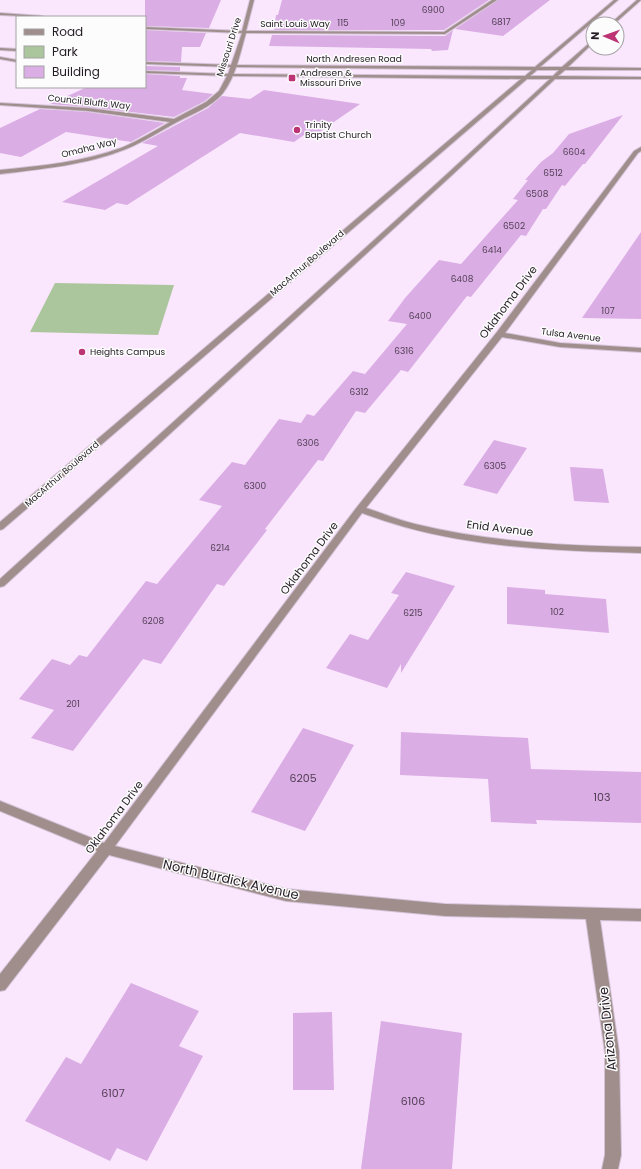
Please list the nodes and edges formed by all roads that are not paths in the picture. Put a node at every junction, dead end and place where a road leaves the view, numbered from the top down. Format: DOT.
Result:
graph roads {
  1 [pos="252,0"];
  2 [pos="495,0"];
  3 [pos="616,0"];
  4 [pos="639,0"];
  5 [pos="0,14"];
  6 [pos="28,16"];
  7 [pos="621,16"];
  8 [pos="146,28"];
  9 [pos="244,32"];
  10 [pos="0,48"];
  11 [pos="585,48"];
  12 [pos="16,50"];
  13 [pos="0,58"];
  14 [pos="16,61"];
  15 [pos="146,63"];
  16 [pos="233,66"];
  17 [pos="534,68"];
  18 [pos="562,69"];
  19 [pos="641,69"];
  20 [pos="146,72"];
  21 [pos="230,75"];
  22 [pos="524,77"];
  23 [pos="553,77"];
  24 [pos="641,78"];
  25 [pos="0,104"];
  26 [pos="175,121"];
  27 [pos="641,148"];
  28 [pos="0,172"];
  29 [pos="500,334"];
  30 [pos="641,350"];
  31 [pos="360,509"];
  32 [pos="0,527"];
  33 [pos="641,550"];
  34 [pos="0,584"];
  35 [pos="0,806"];
  36 [pos="106,849"];
  37 [pos="592,913"];
  38 [pos="641,914"];
  39 [pos="0,985"];
  40 [pos="610,1169"];
  1 -- 9 [label="street, Missouri Drive"];
  2 -- 9 [label="street, Saint Louis Way"];
  3 -- 17 [label="street, MacArthur Boulevard"];
  4 -- 7 [label="street"];
  5 -- 6 [label="street"];
  8 -- 9 [label="street, Saint Louis Way"];
  9 -- 16 [label="street, Missouri Drive"];
  10 -- 12 [label="street"];
  11 -- 18 [label="street"];
  13 -- 14 [label="street"];
  15 -- 16 [label="street, North Andresen Road"];
  16 -- 17 [label="street, North Andresen Road"];
  16 -- 21 [label="street, Missouri Drive"];
  17 -- 18 [label="street, North Andresen Road"];
  17 -- 22 [label="street, MacArthur Boulevard"];
  18 -- 19 [label="street, North Andresen Road"];
  18 -- 23 [label="street"];
  20 -- 21 [label="street, North Andresen Road"];
  21 -- 22 [label="street, North Andresen Road"];
  21 -- 26 [label="street, Missouri Drive"];
  22 -- 23 [label="street, North Andresen Road"];
  22 -- 32 [label="street, MacArthur Boulevard"];
  23 -- 24 [label="street, North Andresen Road"];
  23 -- 34 [label="street"];
  25 -- 26 [label="street, Council Bluffs Way"];
  26 -- 28 [label="street, Omaha Way"];
  27 -- 29 [label="street, Oklahoma Drive"];
  29 -- 30 [label="street, Tulsa Avenue"];
  29 -- 31 [label="street, Oklahoma Drive"];
  31 -- 33 [label="street, Enid Avenue"];
  31 -- 36 [label="street, Oklahoma Drive"];
  35 -- 36 [label="street, North Burdick Avenue"];
  36 -- 37 [label="street, North Burdick Avenue"];
  36 -- 39 [label="street, Oklahoma Drive"];
  37 -- 38 [label="street, North Burdick Avenue"];
  37 -- 40 [label="street, Arizona Drive"];
}
